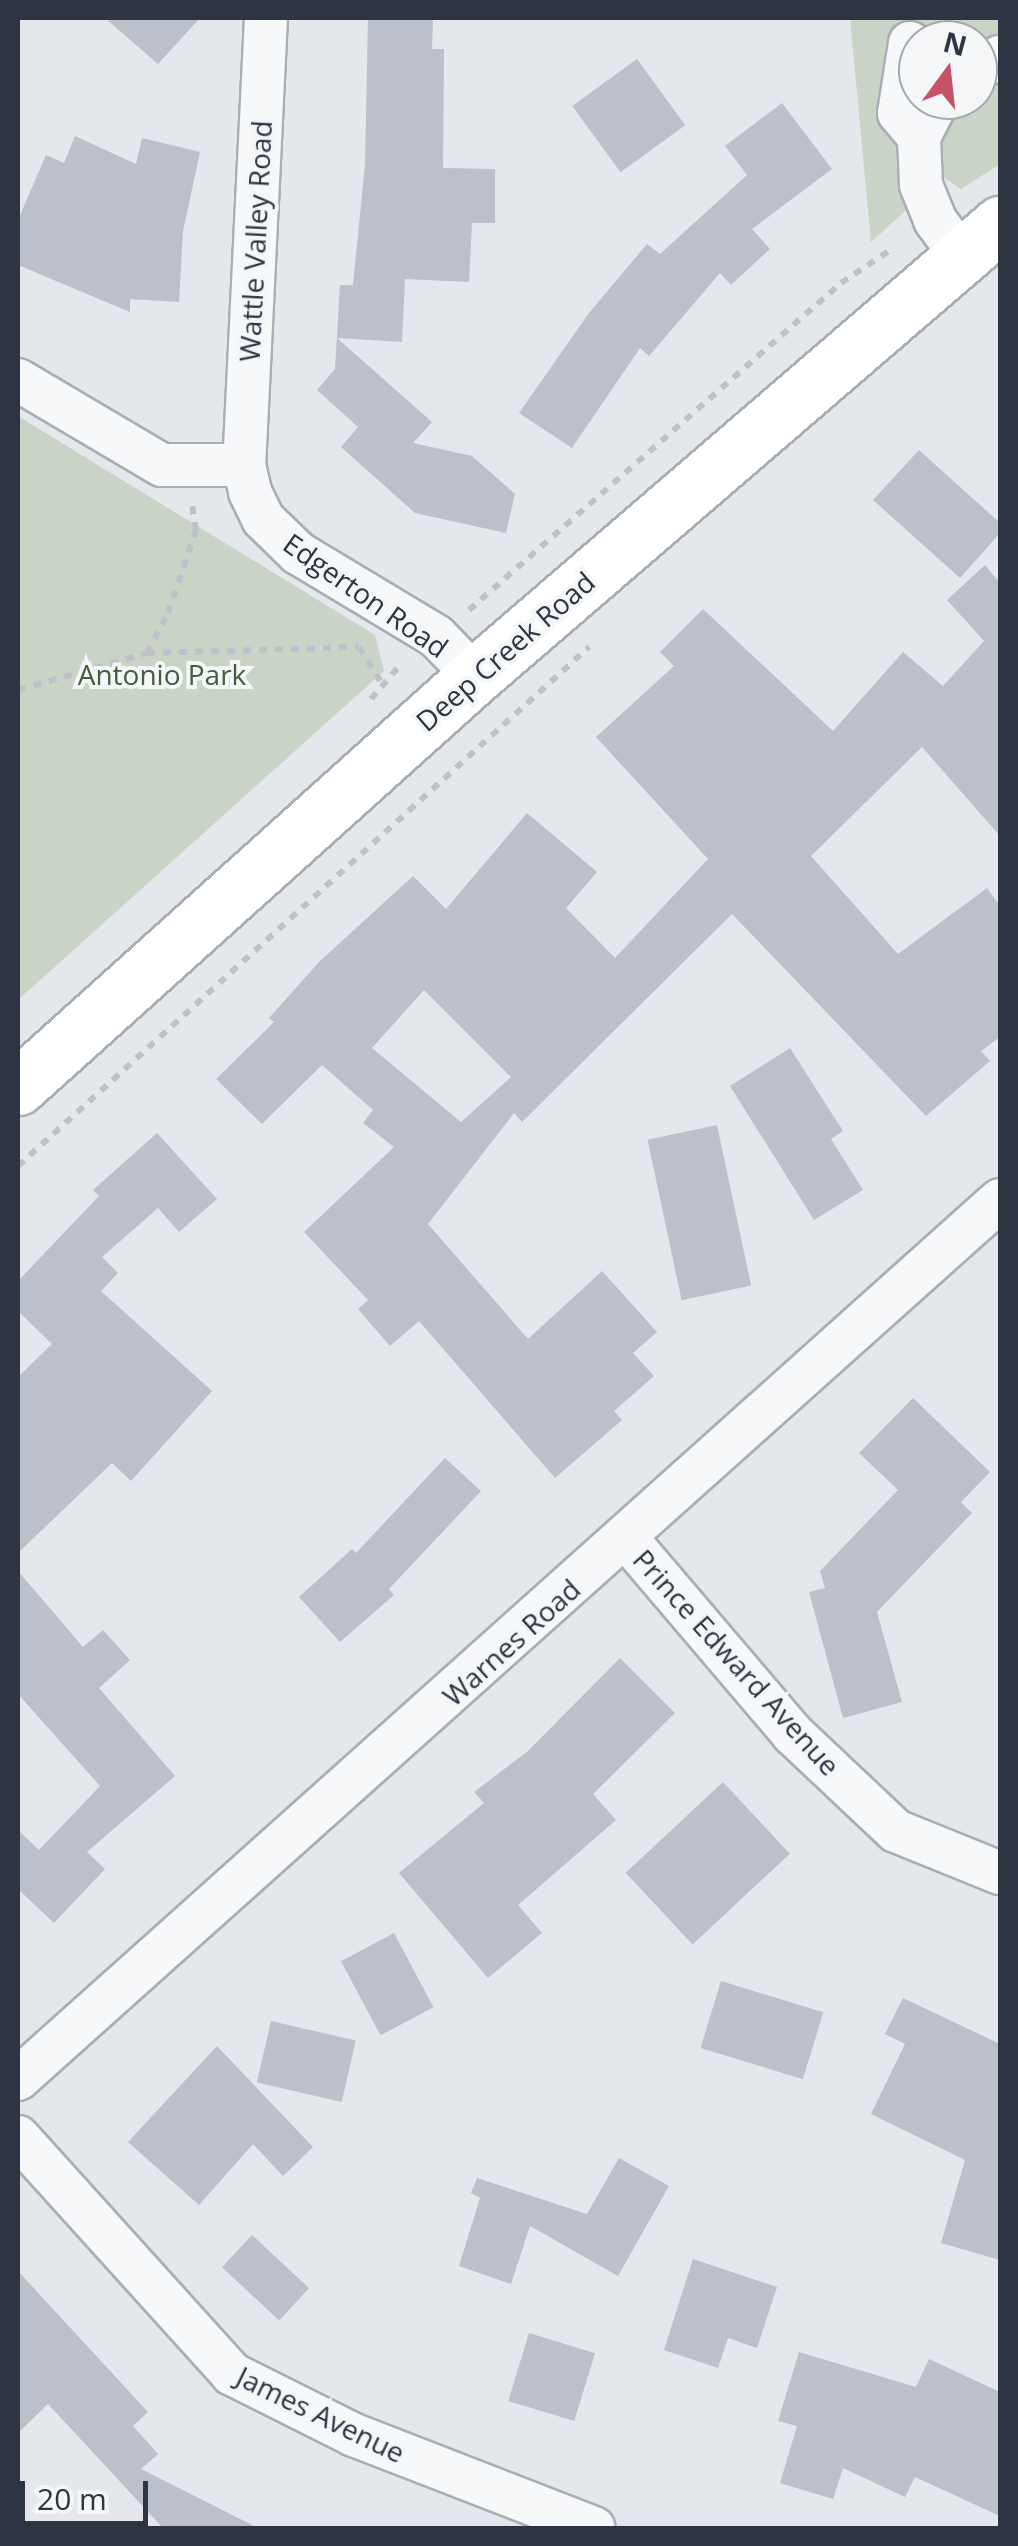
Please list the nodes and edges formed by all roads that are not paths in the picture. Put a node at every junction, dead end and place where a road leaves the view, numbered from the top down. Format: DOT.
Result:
graph roads {
  1 [pos="266,18"];
  2 [pos="905,120"];
  3 [pos="927,120"];
  4 [pos="918,137"];
  5 [pos="980,239"];
  6 [pos="18,380"];
  7 [pos="226,466"];
  8 [pos="475,676"];
  9 [pos="18,1087"];
  10 [pos="1000,1200"];
  11 [pos="627,1539"];
  12 [pos="1000,1873"];
  13 [pos="18,2079"];
  14 [pos="18,2137"];
  15 [pos="594,2528"];
  1 -- 7 [label="street, Wattle Valley Road"];
  2 -- 4 [label="street"];
  3 -- 4 [label="street"];
  4 -- 5 [label="street"];
  5 -- 8 [label="main road, Deep Creek Road"];
  6 -- 7 [label="street"];
  7 -- 8 [label="street, Edgerton Road"];
  8 -- 9 [label="main road, Deep Creek Road"];
  10 -- 11 [label="street, Warnes Road"];
  11 -- 12 [label="street, Prince Edward Avenue"];
  11 -- 13 [label="street, Warnes Road"];
  14 -- 15 [label="street, James Avenue"];
}
